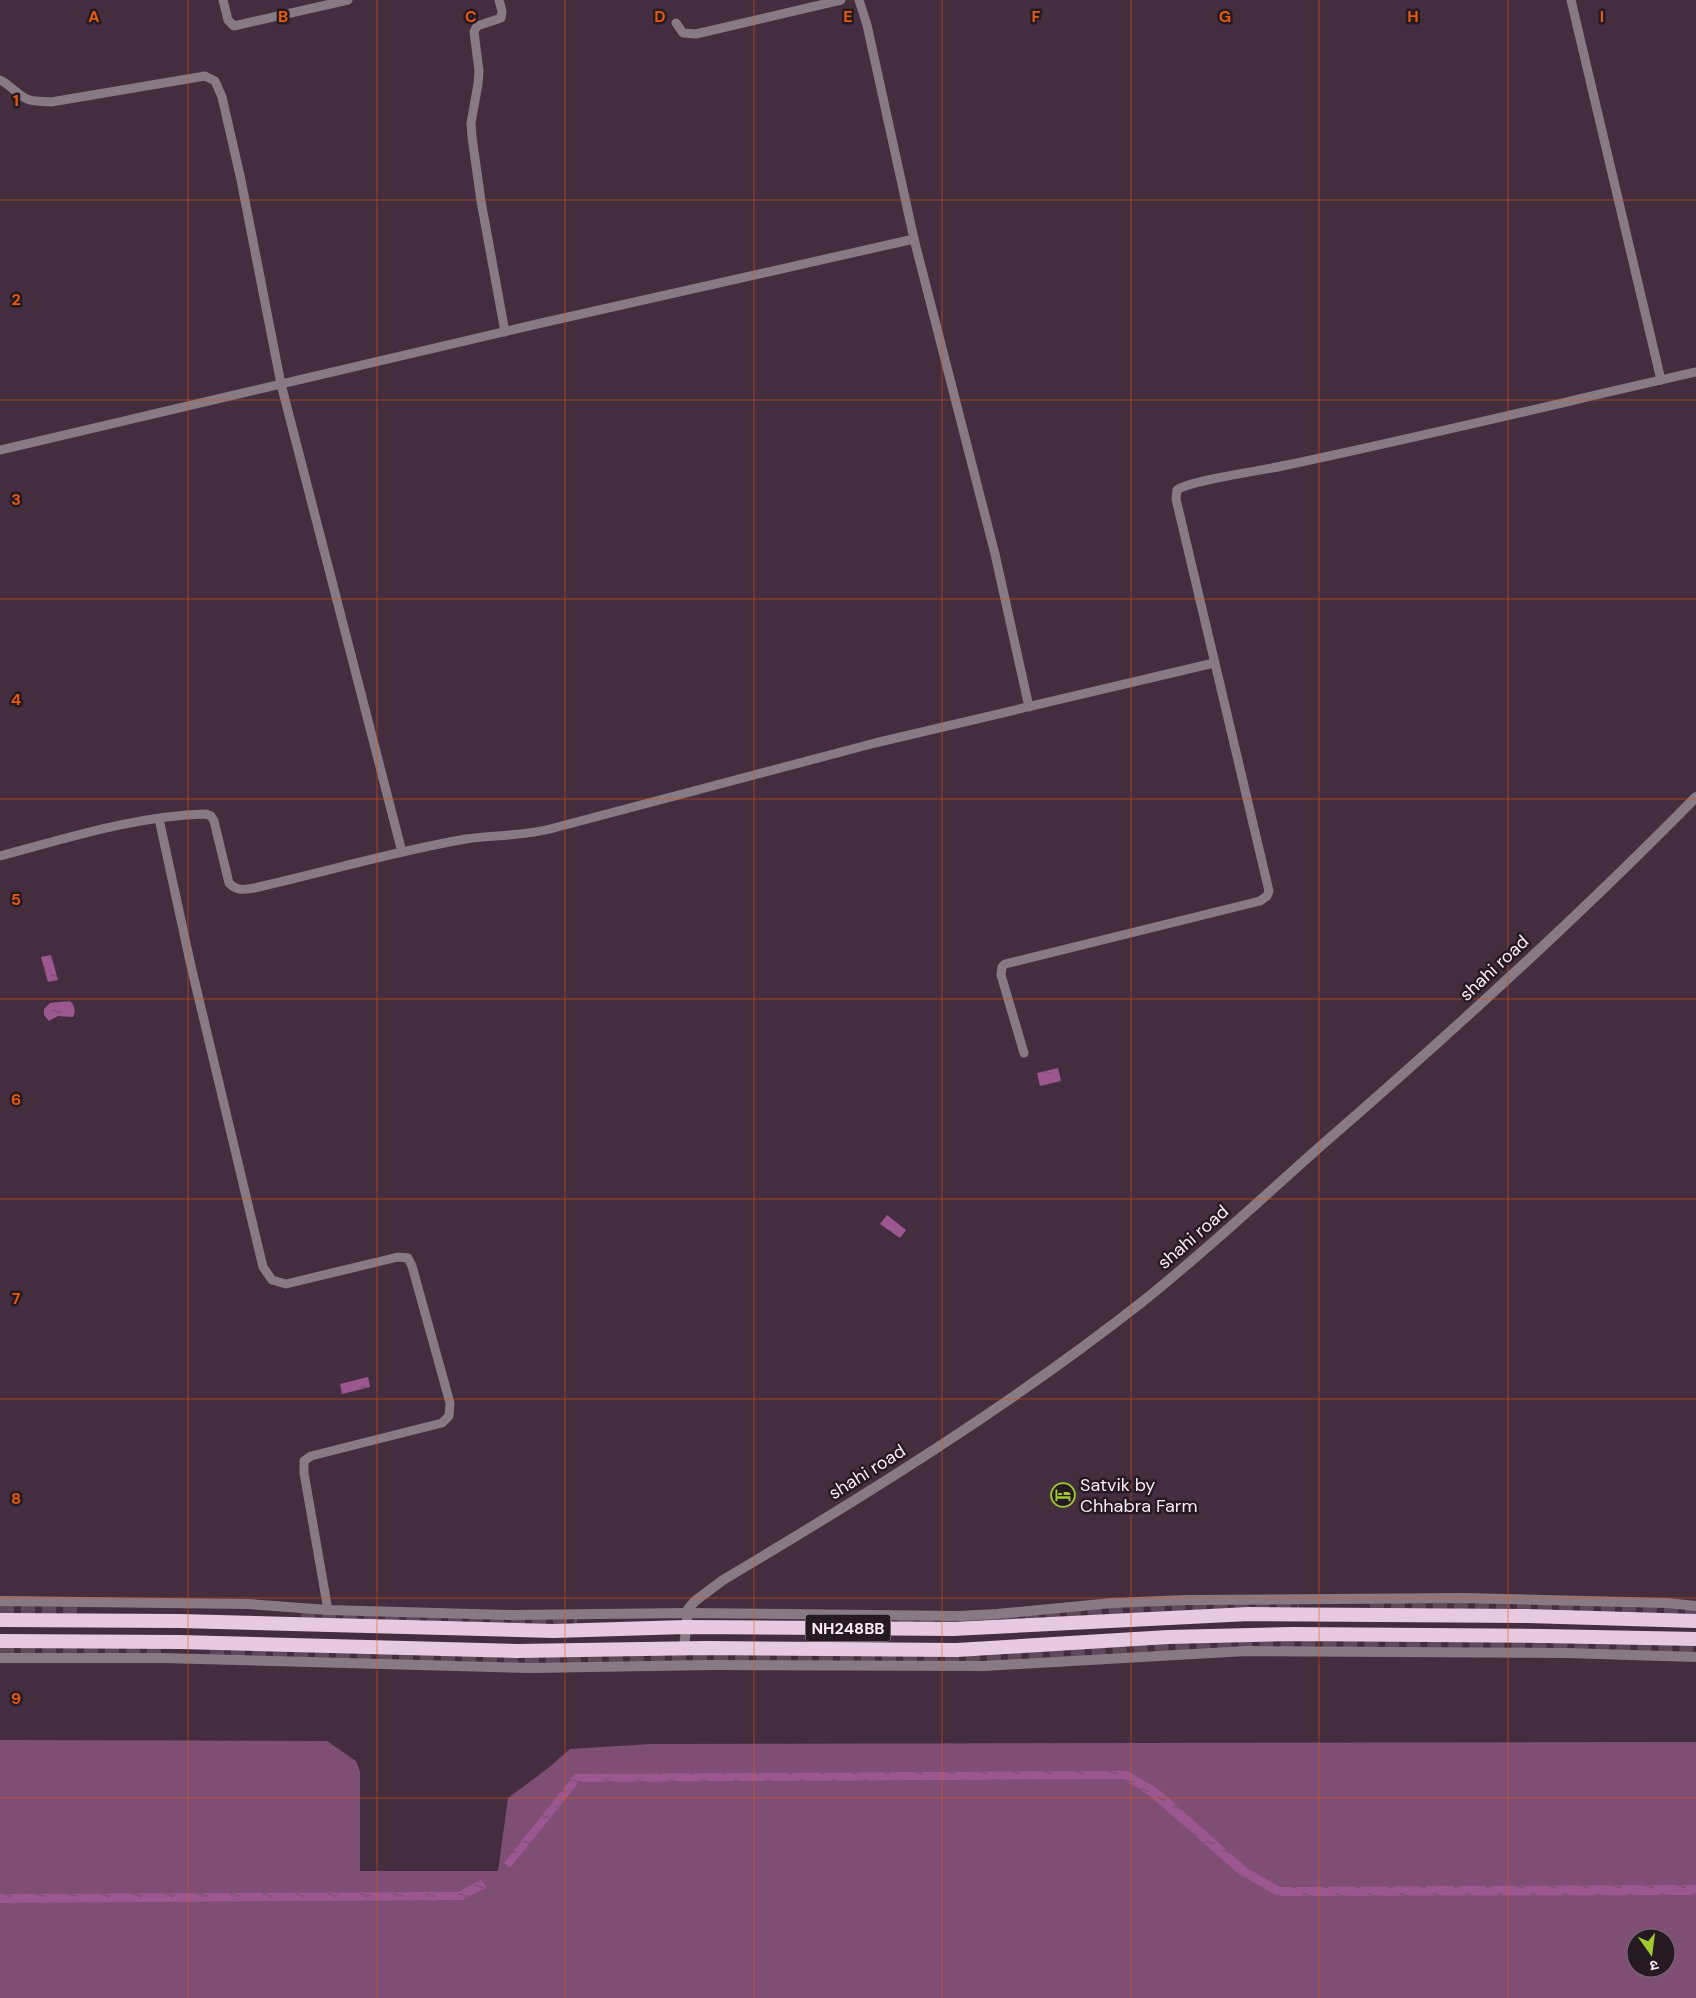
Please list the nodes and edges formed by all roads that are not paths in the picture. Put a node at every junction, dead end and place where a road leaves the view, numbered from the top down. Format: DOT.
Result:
graph roads {
  1 [pos="223,0"];
  2 [pos="348,0"];
  3 [pos="500,0"];
  4 [pos="841,0"];
  5 [pos="859,0"];
  6 [pos="1571,0"];
  7 [pos="676,23"];
  8 [pos="0,80"];
  9 [pos="914,239"];
  10 [pos="505,332"];
  11 [pos="1696,372"];
  12 [pos="1661,380"];
  13 [pos="281,384"];
  14 [pos="0,450"];
  15 [pos="1214,663"];
  16 [pos="1029,707"];
  17 [pos="1696,797"];
  18 [pos="159,819"];
  19 [pos="402,852"];
  20 [pos="0,856"];
  21 [pos="1024,1053"];
  22 [pos="0,1601"];
  23 [pos="1696,1606"];
  24 [pos="328,1610"];
  25 [pos="687,1613"];
  26 [pos="0,1620"];
  27 [pos="1696,1620"];
  28 [pos="685,1627"];
  29 [pos="1696,1639"];
  30 [pos="0,1641"];
  31 [pos="684,1648"];
  32 [pos="0,1658"];
  33 [pos="1696,1658"];
  1 -- 2 [label="street"];
  3 -- 10 [label="street"];
  4 -- 7 [label="street"];
  5 -- 9 [label="street"];
  6 -- 12 [label="street"];
  8 -- 13 [label="street"];
  9 -- 10 [label="street"];
  9 -- 16 [label="street"];
  10 -- 13 [label="street"];
  11 -- 12 [label="street"];
  12 -- 15 [label="street"];
  13 -- 14 [label="street"];
  13 -- 19 [label="street"];
  15 -- 16 [label="street"];
  15 -- 21 [label="street"];
  16 -- 19 [label="street"];
  17 -- 25 [label="street, shahi road"];
  18 -- 19 [label="street"];
  18 -- 20 [label="street"];
  18 -- 24 [label="street"];
  22 -- 24 [label="street"];
  23 -- 25 [label="street"];
  24 -- 25 [label="street"];
  25 -- 28 [label="street"];
  26 -- 28 [label="highway, NH248BB"];
  27 -- 28 [label="highway, NH248BB"];
  28 -- 31 [label="street"];
  29 -- 31 [label="highway, NH248BB"];
  30 -- 31 [label="highway, NH248BB"];
  32 -- 33 [label="street"];
}
